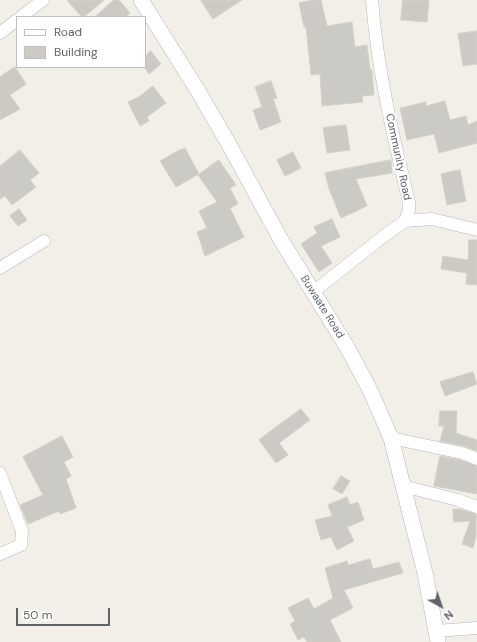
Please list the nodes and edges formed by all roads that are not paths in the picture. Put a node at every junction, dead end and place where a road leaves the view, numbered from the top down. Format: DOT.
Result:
graph roads {
  1 [pos="43,0"];
  2 [pos="141,0"];
  3 [pos="372,0"];
  4 [pos="22,16"];
  5 [pos="16,21"];
  6 [pos="0,33"];
  7 [pos="405,221"];
  8 [pos="477,230"];
  9 [pos="44,241"];
  10 [pos="0,268"];
  11 [pos="313,292"];
  12 [pos="390,438"];
  13 [pos="477,459"];
  14 [pos="0,473"];
  15 [pos="403,486"];
  16 [pos="477,507"];
  17 [pos="0,554"];
  18 [pos="477,628"];
  19 [pos="437,637"];
  1 -- 4 [label="street"];
  2 -- 11 [label="street, Buwaate Road"];
  3 -- 7 [label="street, Community Road"];
  5 -- 6 [label="street"];
  7 -- 8 [label="street"];
  7 -- 11 [label="street"];
  9 -- 10 [label="street"];
  11 -- 12 [label="street, Buwaate Road"];
  12 -- 13 [label="street"];
  12 -- 15 [label="street, Buwaate Road"];
  14 -- 17 [label="street"];
  15 -- 16 [label="street"];
  15 -- 19 [label="street, Buwaate Road"];
  18 -- 19 [label="street"];
}
